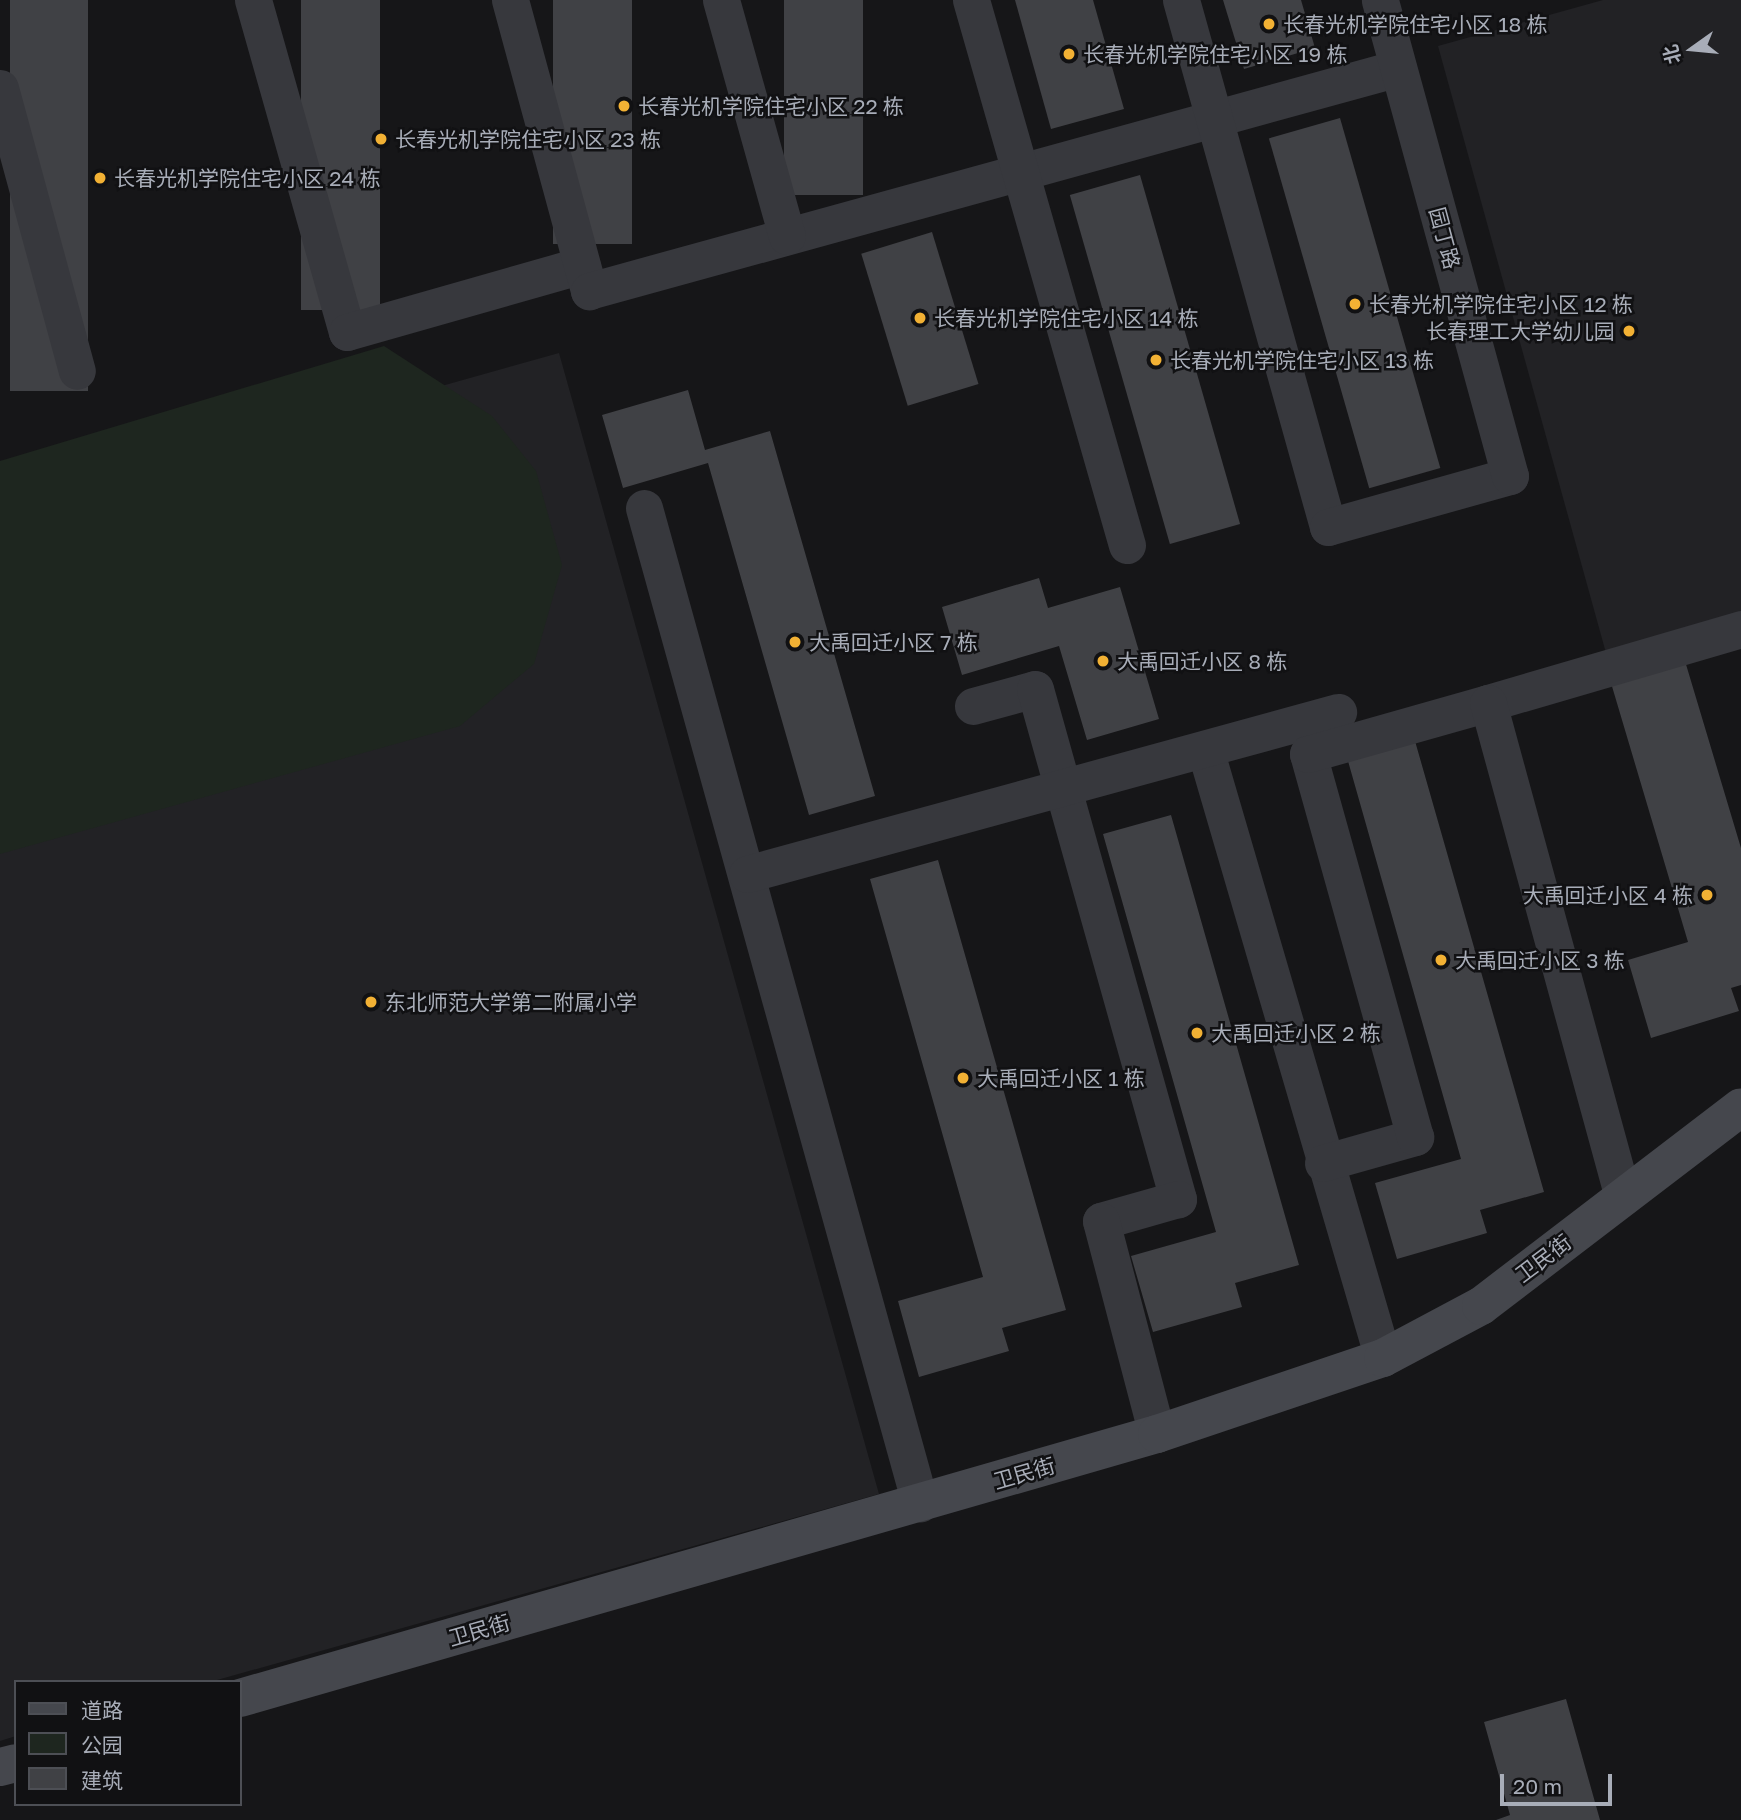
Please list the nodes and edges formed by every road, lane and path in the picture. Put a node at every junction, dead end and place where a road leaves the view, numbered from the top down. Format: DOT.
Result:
graph roads {
  1 [pos="253,0"];
  2 [pos="510,0"];
  3 [pos="721,0"];
  4 [pos="971,0"];
  5 [pos="1181,0"];
  6 [pos="1380,0"];
  7 [pos="1398,68"];
  8 [pos="0,88"];
  9 [pos="1214,119"];
  10 [pos="1018,172"];
  11 [pos="787,236"];
  12 [pos="582,265"];
  13 [pos="77,371"];
  14 [pos="643,508"];
  15 [pos="1127,545"];
  16 [pos="1741,629"];
  17 [pos="1488,703"];
  18 [pos="973,706"];
  19 [pos="1338,712"];
  20 [pos="1205,749"];
  21 [pos="1063,788"];
  22 [pos="747,874"];
  23 [pos="1741,1107"];
  24 [pos="1323,1163"];
  25 [pos="1623,1197"];
  26 [pos="1383,1358"];
  27 [pos="1157,1434"];
  28 [pos="920,1503"];
  29 [pos="242,1697"];
  1 -- 12 [label="street"];
  2 -- 12 [label="street"];
  3 -- 11 [label="street"];
  4 -- 10 [label="street"];
  5 -- 9 [label="street"];
  6 -- 7 [label="street, 园丁路"];
  7 -- 9 [label="street"];
  7 -- 9 [label="street, 园丁路"];
  8 -- 13 [label="street"];
  9 -- 10 [label="street"];
  10 -- 11 [label="street"];
  10 -- 15 [label="street"];
  11 -- 12 [label="street"];
  14 -- 22 [label="street"];
  16 -- 17 [label="street"];
  17 -- 24 [label="street"];
  17 -- 25 [label="street"];
  18 -- 21 [label="street"];
  19 -- 20 [label="street"];
  20 -- 21 [label="street"];
  20 -- 24 [label="street"];
  21 -- 22 [label="street"];
  21 -- 27 [label="street"];
  22 -- 28 [label="street"];
  23 -- 25 [label="street, 卫民街"];
  24 -- 26 [label="street"];
  25 -- 26 [label="street, 卫民街"];
  26 -- 27 [label="street, 卫民街"];
  27 -- 28 [label="street, 卫民街"];
  28 -- 29 [label="street, 卫民街"];
}
